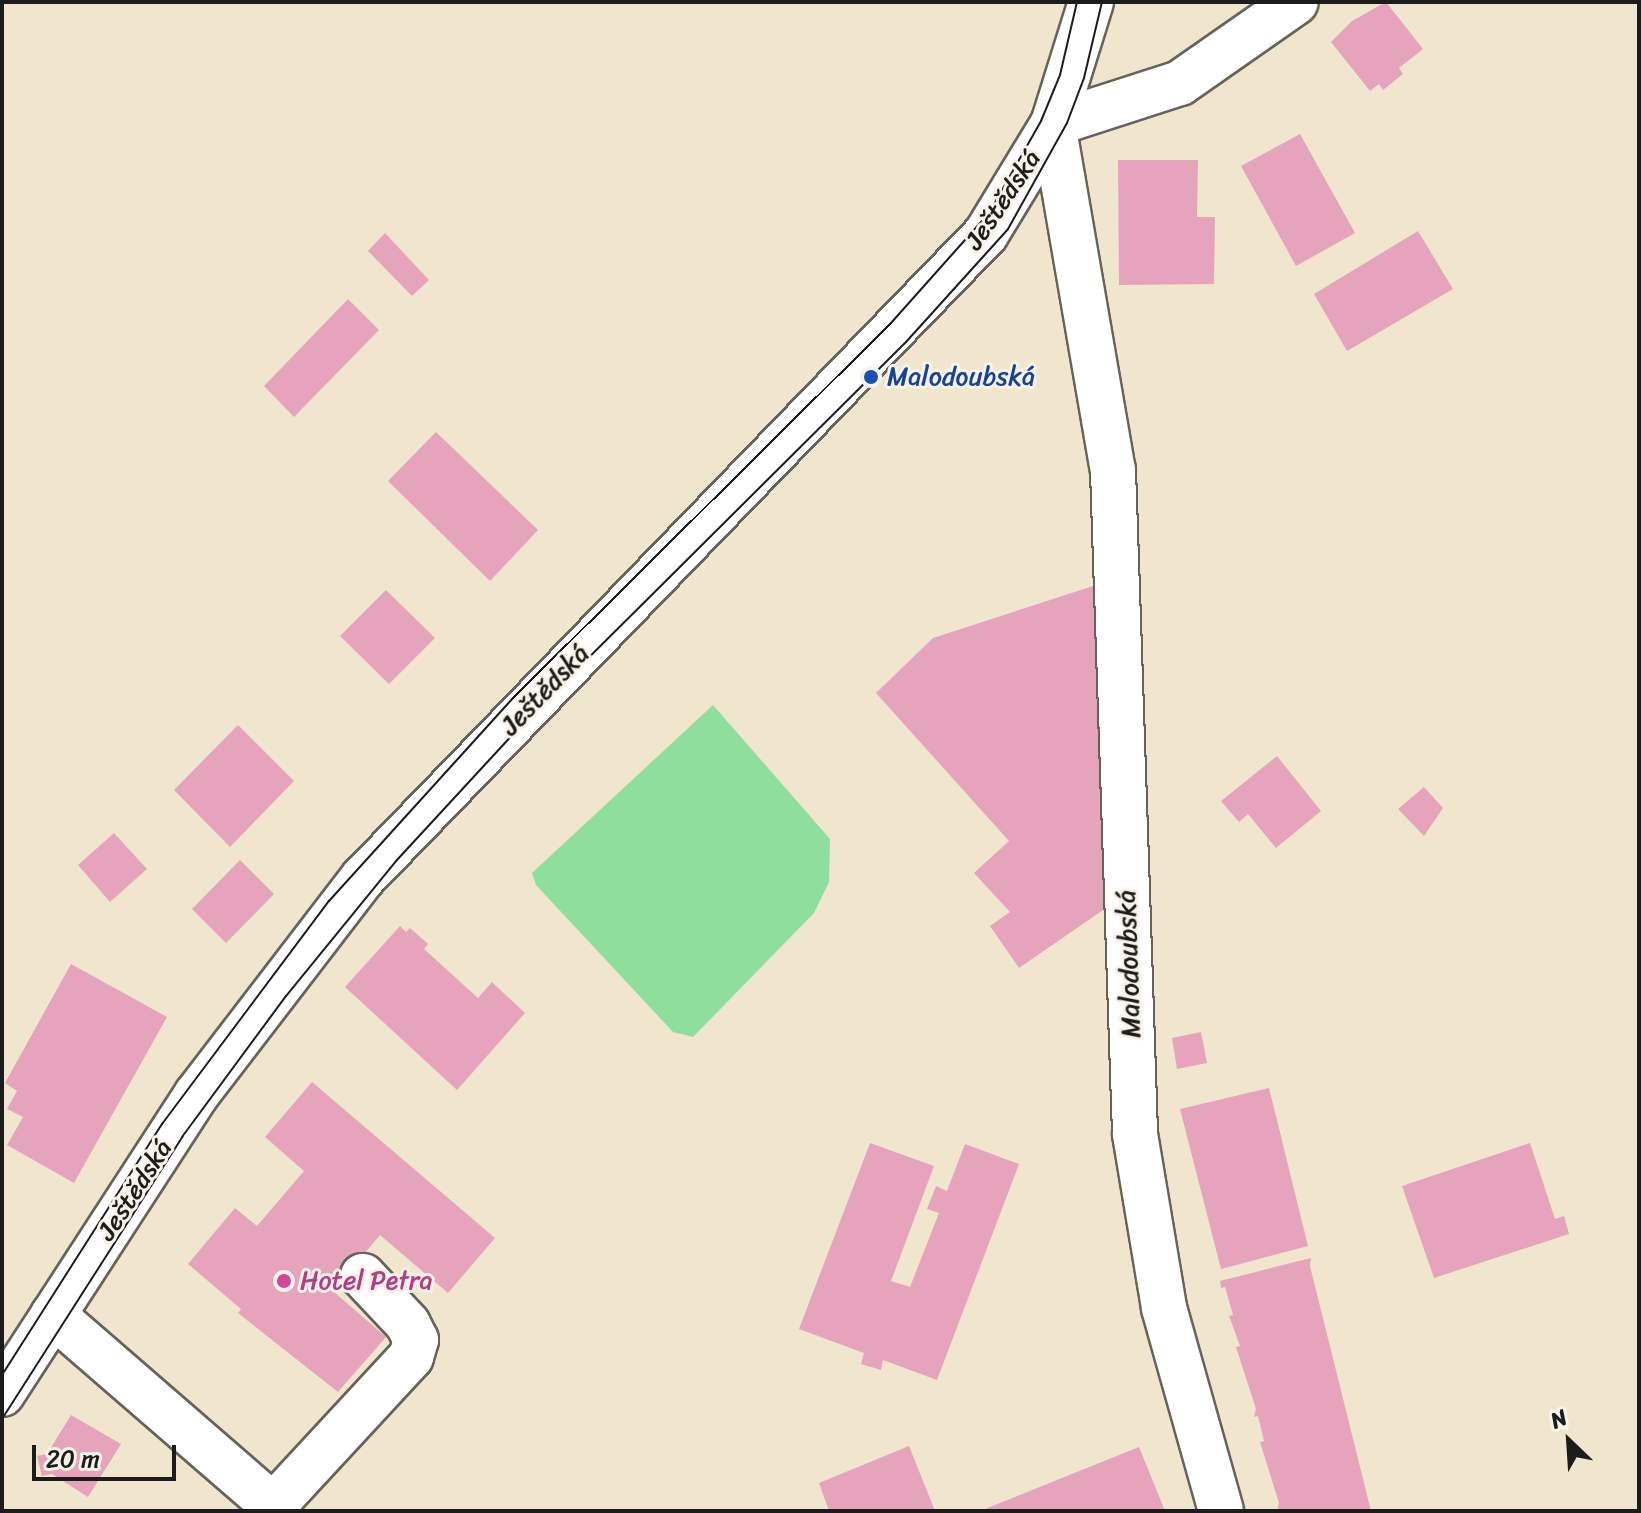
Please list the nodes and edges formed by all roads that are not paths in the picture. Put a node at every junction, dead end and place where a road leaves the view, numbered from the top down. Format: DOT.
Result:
graph roads {
  1 [pos="1091,2"];
  2 [pos="1296,2"];
  3 [pos="1053,124"];
  4 [pos="363,1276"];
  5 [pos="53,1315"];
  6 [pos="2,1394"];
  7 [pos="276,1508"];
  8 [pos="1221,1511"];
  1 -- 3 [label="street, Ještědská"];
  2 -- 3 [label="street"];
  3 -- 5 [label="street, Ještědská"];
  3 -- 8 [label="street, Malodoubská"];
  4 -- 7 [label="street"];
  5 -- 6 [label="street, Ještědská"];
  5 -- 7 [label="street"];
}
